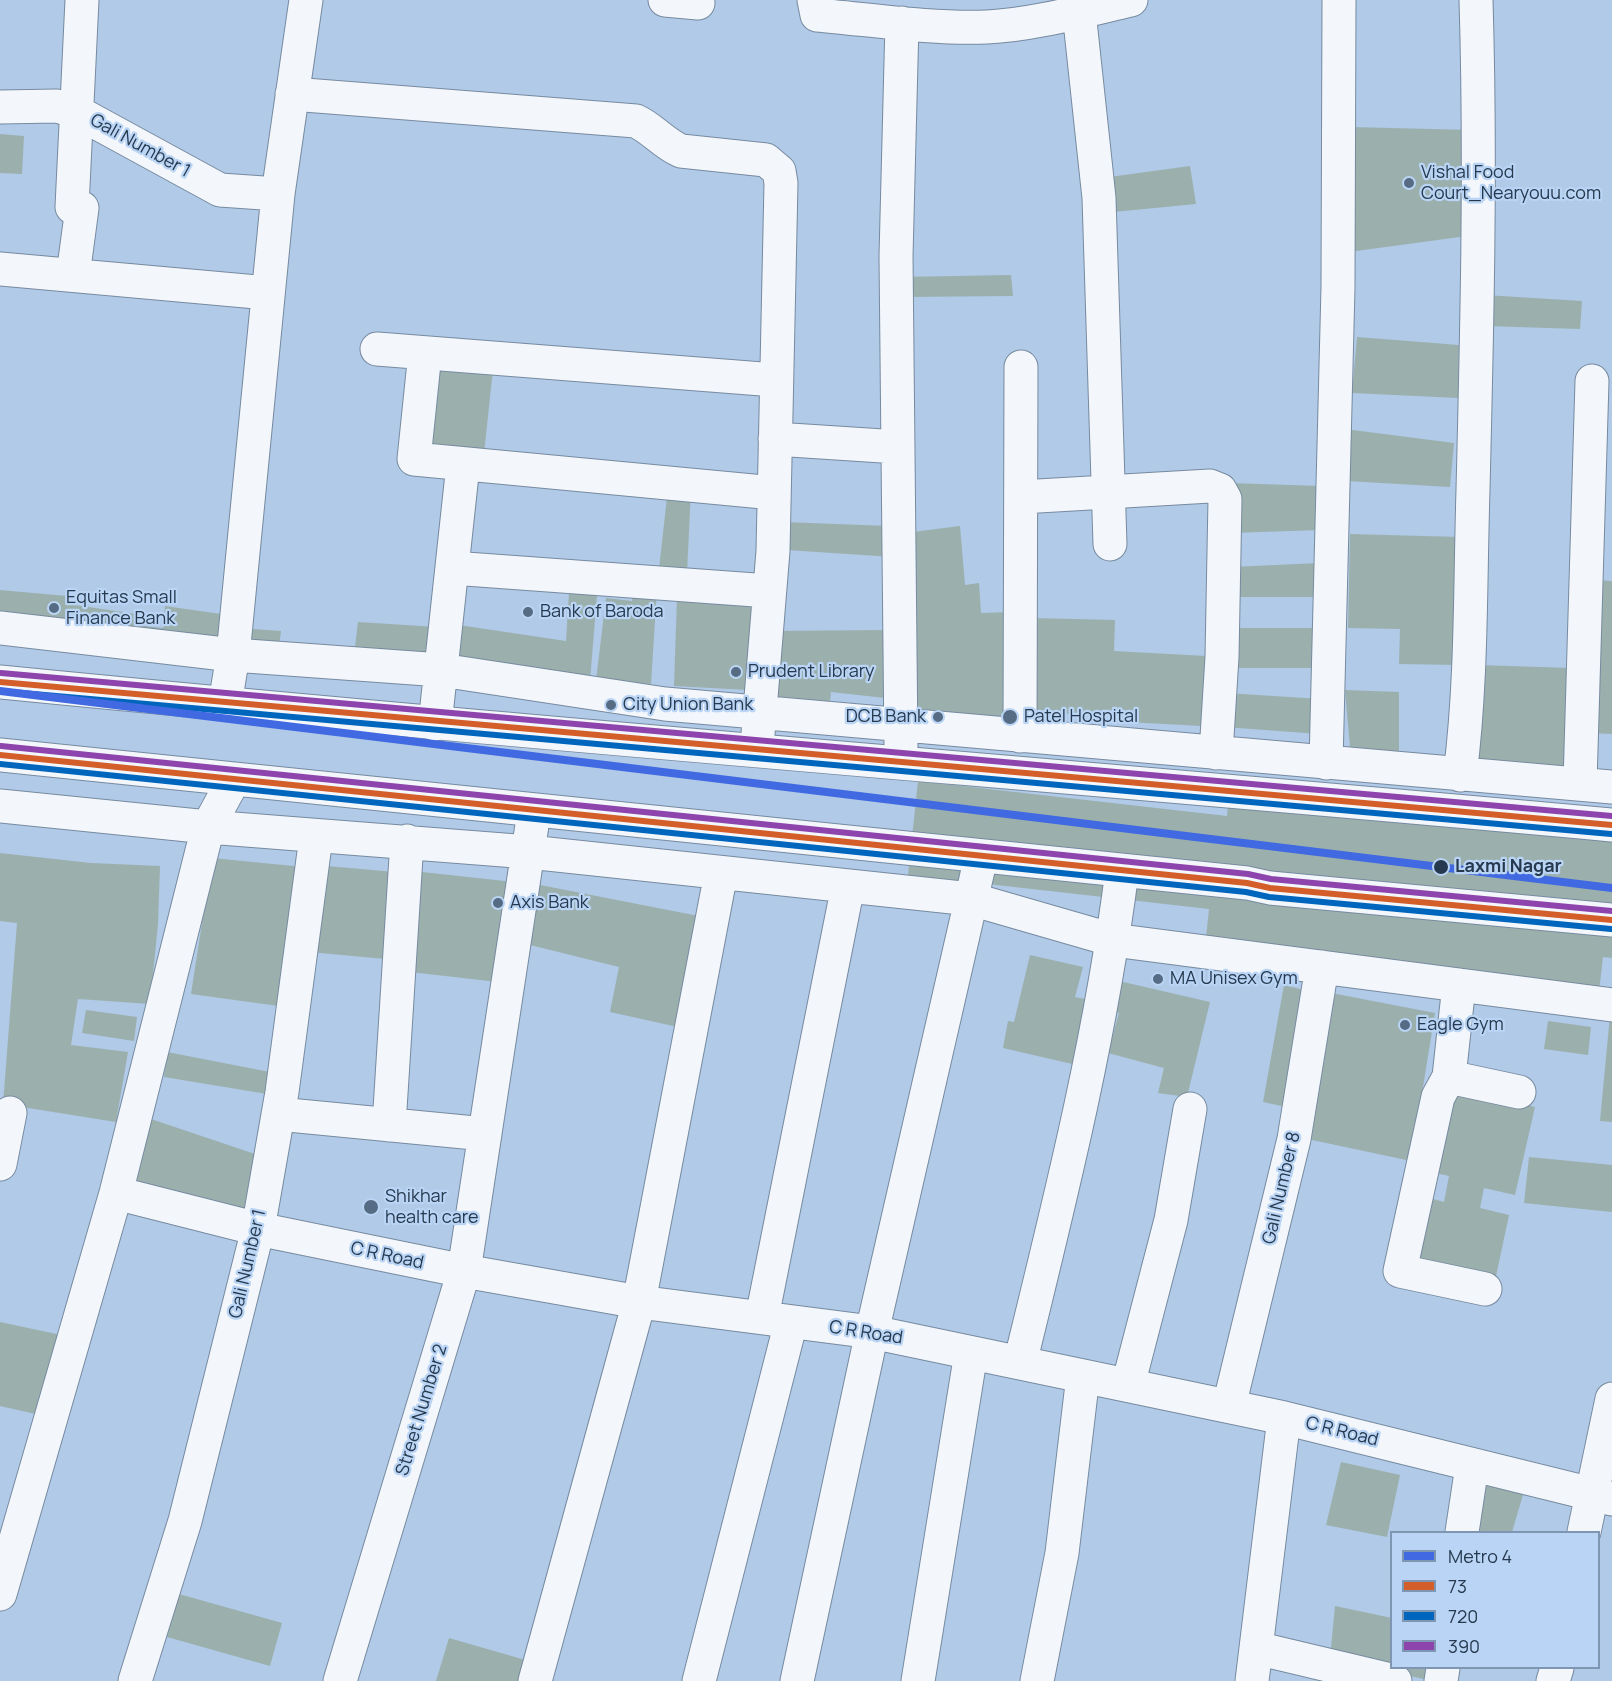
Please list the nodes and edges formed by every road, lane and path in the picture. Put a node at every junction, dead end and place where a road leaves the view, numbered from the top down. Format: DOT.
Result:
graph roads {
  1 [pos="82,0"];
  2 [pos="306,0"];
  3 [pos="665,0"];
  4 [pos="814,0"];
  5 [pos="1131,0"];
  6 [pos="1339,0"];
  7 [pos="1476,0"];
  8 [pos="698,3"];
  9 [pos="1079,12"];
  10 [pos="902,23"];
  11 [pos="292,94"];
  12 [pos="0,107"];
  13 [pos="77,112"];
  14 [pos="278,194"];
  15 [pos="0,269"];
  16 [pos="73,275"];
  17 [pos="268,293"];
  18 [pos="377,349"];
  19 [pos="425,353"];
  20 [pos="1021,367"];
  21 [pos="776,380"];
  22 [pos="1592,381"];
  23 [pos="775,439"];
  24 [pos="898,447"];
  25 [pos="463,465"];
  26 [pos="1108,492"];
  27 [pos="774,493"];
  28 [pos="1021,497"];
  29 [pos="1110,543"];
  30 [pos="452,568"];
  31 [pos="769,591"];
  32 [pos="0,628"];
  33 [pos="233,655"];
  34 [pos="441,670"];
  35 [pos="0,682"];
  36 [pos="225,704"];
  37 [pos="759,712"];
  38 [pos="435,724"];
  39 [pos="900,725"];
  40 [pos="1020,736"];
  41 [pos="758,749"];
  42 [pos="1216,753"];
  43 [pos="0,755"];
  44 [pos="901,761"];
  45 [pos="1326,763"];
  46 [pos="1460,775"];
  47 [pos="233,781"];
  48 [pos="1580,783"];
  49 [pos="1612,787"];
  50 [pos="0,806"];
  51 [pos="534,812"];
  52 [pos="1612,825"];
  53 [pos="208,827"];
  54 [pos="316,837"];
  55 [pos="407,841"];
  56 [pos="529,852"];
  57 [pos="981,857"];
  58 [pos="1122,871"];
  59 [pos="721,873"];
  60 [pos="848,886"];
  61 [pos="971,899"];
  62 [pos="1612,920"];
  63 [pos="1113,940"];
  64 [pos="1322,967"];
  65 [pos="1460,985"];
  66 [pos="1612,1005"];
  67 [pos="1449,1077"];
  68 [pos="1519,1092"];
  69 [pos="1190,1109"];
  70 [pos="10,1113"];
  71 [pos="278,1114"];
  72 [pos="389,1125"];
  73 [pos="485,1134"];
  74 [pos="0,1164"];
  75 [pos="116,1193"];
  76 [pos="258,1229"];
  77 [pos="464,1271"];
  78 [pos="1485,1289"];
  79 [pos="639,1302"];
  80 [pos="776,1320"];
  81 [pos="872,1332"];
  82 [pos="971,1353"];
  83 [pos="1020,1363"];
  84 [pos="1083,1376"];
  85 [pos="1128,1385"];
  86 [pos="1612,1399"];
  87 [pos="1229,1406"];
  88 [pos="1284,1418"];
  89 [pos="1472,1466"];
  90 [pos="1602,1496"];
  91 [pos="1462,1531"];
  92 [pos="1585,1531"];
  93 [pos="0,1594"];
  94 [pos="1256,1648"];
  95 [pos="135,1681"];
  96 [pos="340,1681"];
  97 [pos="536,1681"];
  98 [pos="699,1681"];
  99 [pos="797,1681"];
  100 [pos="918,1681"];
  101 [pos="1037,1681"];
  102 [pos="1251,1681"];
  103 [pos="1395,1681"];
  1 -- 13 [label="street"];
  2 -- 11 [label="street"];
  3 -- 8 [label="street"];
  4 -- 10 [label="street"];
  5 -- 9 [label="street"];
  6 -- 45 [label="street"];
  7 -- 46 [label="street"];
  9 -- 10 [label="street"];
  9 -- 26 [label="street"];
  10 -- 24 [label="street"];
  11 -- 14 [label="street"];
  11 -- 21 [label="street"];
  12 -- 13 [label="street, Gali Number 1"];
  13 -- 14 [label="street, Gali Number 1"];
  13 -- 16 [label="street"];
  14 -- 17 [label="street"];
  15 -- 16 [label="street"];
  16 -- 17 [label="street"];
  17 -- 33 [label="street"];
  18 -- 19 [label="street"];
  19 -- 21 [label="street"];
  19 -- 25 [label="street"];
  20 -- 28 [label="street"];
  21 -- 23 [label="street"];
  22 -- 48 [label="street"];
  23 -- 24 [label="street"];
  23 -- 27 [label="street"];
  24 -- 39 [label="street"];
  25 -- 27 [label="street"];
  25 -- 30 [label="street"];
  26 -- 28 [label="street"];
  26 -- 29 [label="street"];
  26 -- 42 [label="street"];
  27 -- 31 [label="street"];
  28 -- 40 [label="street"];
  30 -- 31 [label="street"];
  30 -- 34 [label="street"];
  31 -- 37 [label="street"];
  32 -- 33 [label="street"];
  33 -- 34 [label="street"];
  33 -- 36 [label="street"];
  34 -- 37 [label="street"];
  34 -- 38 [label="street"];
  35 -- 36 [label="street"];
  36 -- 38 [label="street"];
  37 -- 39 [label="street"];
  37 -- 41 [label="street"];
  38 -- 41 [label="street"];
  39 -- 40 [label="street"];
  39 -- 44 [label="street"];
  40 -- 42 [label="street"];
  41 -- 44 [label="street"];
  42 -- 45 [label="street"];
  43 -- 47 [label="street"];
  44 -- 52 [label="street"];
  45 -- 46 [label="street"];
  46 -- 48 [label="street"];
  47 -- 51 [label="street"];
  47 -- 53 [label="street"];
  48 -- 49 [label="street"];
  50 -- 53 [label="street"];
  51 -- 56 [label="street, Street Number 2"];
  51 -- 57 [label="street"];
  53 -- 54 [label="street"];
  53 -- 75 [label="street"];
  54 -- 55 [label="street"];
  54 -- 71 [label="street, Gali Number 1"];
  55 -- 56 [label="street"];
  55 -- 72 [label="street"];
  56 -- 59 [label="street"];
  56 -- 73 [label="street, Street Number 2"];
  57 -- 58 [label="street"];
  57 -- 61 [label="street"];
  58 -- 62 [label="street"];
  58 -- 63 [label="street"];
  59 -- 60 [label="street"];
  59 -- 79 [label="street"];
  60 -- 61 [label="street"];
  60 -- 80 [label="street"];
  61 -- 63 [label="street"];
  61 -- 81 [label="street"];
  63 -- 64 [label="street"];
  63 -- 83 [label="street"];
  64 -- 65 [label="street"];
  64 -- 87 [label="street, Gali Number 8"];
  65 -- 66 [label="street"];
  65 -- 67 [label="street"];
  67 -- 68 [label="street"];
  67 -- 78 [label="street"];
  69 -- 85 [label="street"];
  70 -- 74 [label="street"];
  71 -- 72 [label="street"];
  71 -- 76 [label="street, Gali Number 1"];
  72 -- 73 [label="street"];
  73 -- 77 [label="street, Street Number 2"];
  75 -- 76 [label="street, C R Road"];
  75 -- 93 [label="street"];
  76 -- 77 [label="street, C R Road"];
  76 -- 95 [label="street, Gali Number 1"];
  77 -- 79 [label="street, C R Road"];
  77 -- 96 [label="street, Street Number 2"];
  79 -- 80 [label="street, C R Road"];
  79 -- 97 [label="street"];
  80 -- 81 [label="street, C R Road"];
  80 -- 98 [label="street"];
  81 -- 82 [label="street, C R Road"];
  81 -- 99 [label="street"];
  82 -- 83 [label="street, C R Road"];
  82 -- 100 [label="street"];
  83 -- 84 [label="street, C R Road"];
  84 -- 85 [label="street, C R Road"];
  84 -- 101 [label="street"];
  85 -- 87 [label="street, C R Road"];
  86 -- 90 [label="street"];
  87 -- 88 [label="street, C R Road"];
  88 -- 89 [label="street, C R Road"];
  88 -- 94 [label="street"];
  89 -- 90 [label="street, C R Road"];
  89 -- 91 [label="street"];
  90 -- 92 [label="street"];
  94 -- 102 [label="street"];
  94 -- 103 [label="street"];
}
